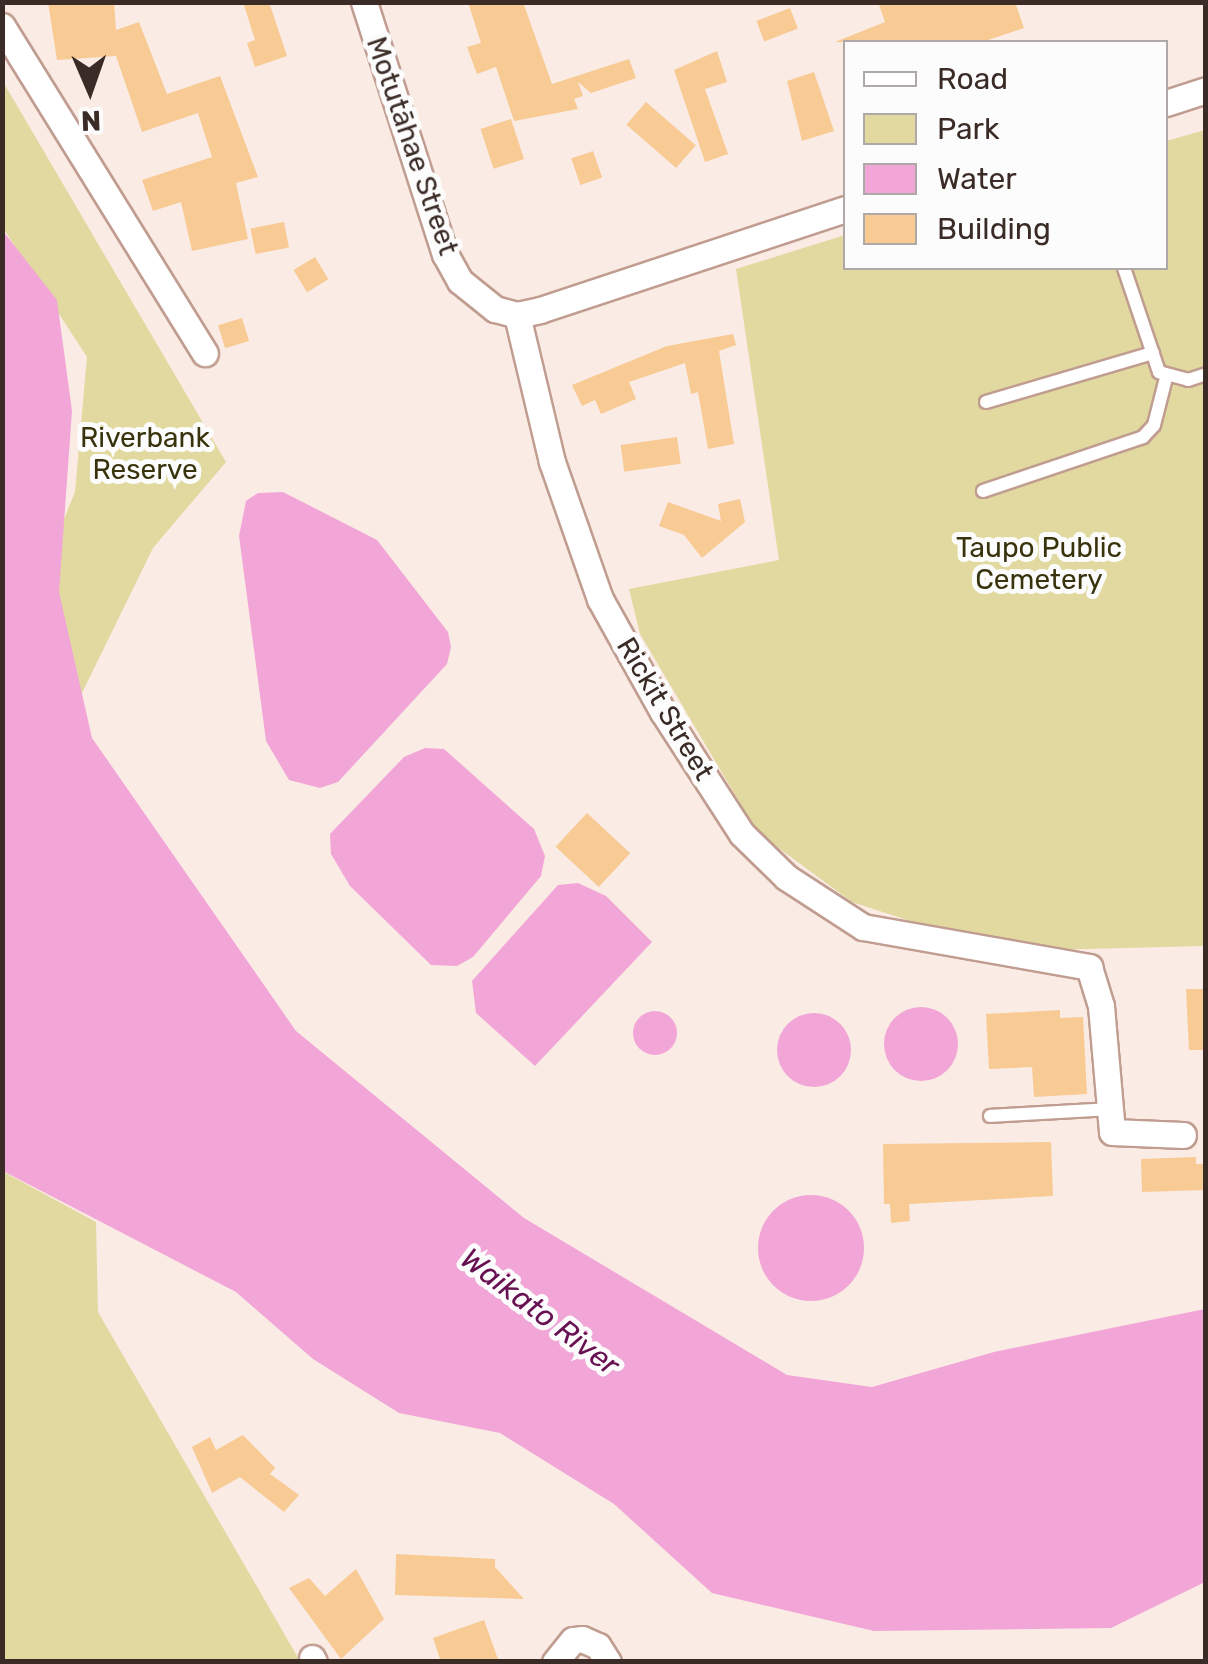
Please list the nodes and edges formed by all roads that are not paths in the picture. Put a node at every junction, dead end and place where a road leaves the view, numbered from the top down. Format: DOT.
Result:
graph roads {
  1 [pos="364,2"];
  2 [pos="2,26"];
  3 [pos="1206,90"];
  4 [pos="1168,102"];
  5 [pos="843,210"];
  6 [pos="1125,270"];
  7 [pos="517,314"];
  8 [pos="1152,353"];
  9 [pos="205,354"];
  10 [pos="1206,374"];
  11 [pos="1166,378"];
  12 [pos="986,402"];
  13 [pos="984,491"];
  14 [pos="1110,1109"];
  15 [pos="990,1116"];
  16 [pos="1183,1135"];
  17 [pos="555,1662"];
  18 [pos="608,1662"];
  1 -- 7 [label="street, Motutāhae Street"];
  2 -- 9 [label="street"];
  3 -- 4 [label="street"];
  5 -- 7 [label="street"];
  6 -- 8 [label="lane"];
  7 -- 14 [label="street, Rickit Street"];
  8 -- 11 [label="lane"];
  8 -- 12 [label="lane"];
  10 -- 11 [label="lane"];
  11 -- 13 [label="lane"];
  14 -- 15 [label="lane"];
  14 -- 16 [label="street"];
  17 -- 18 [label="street"];
}
